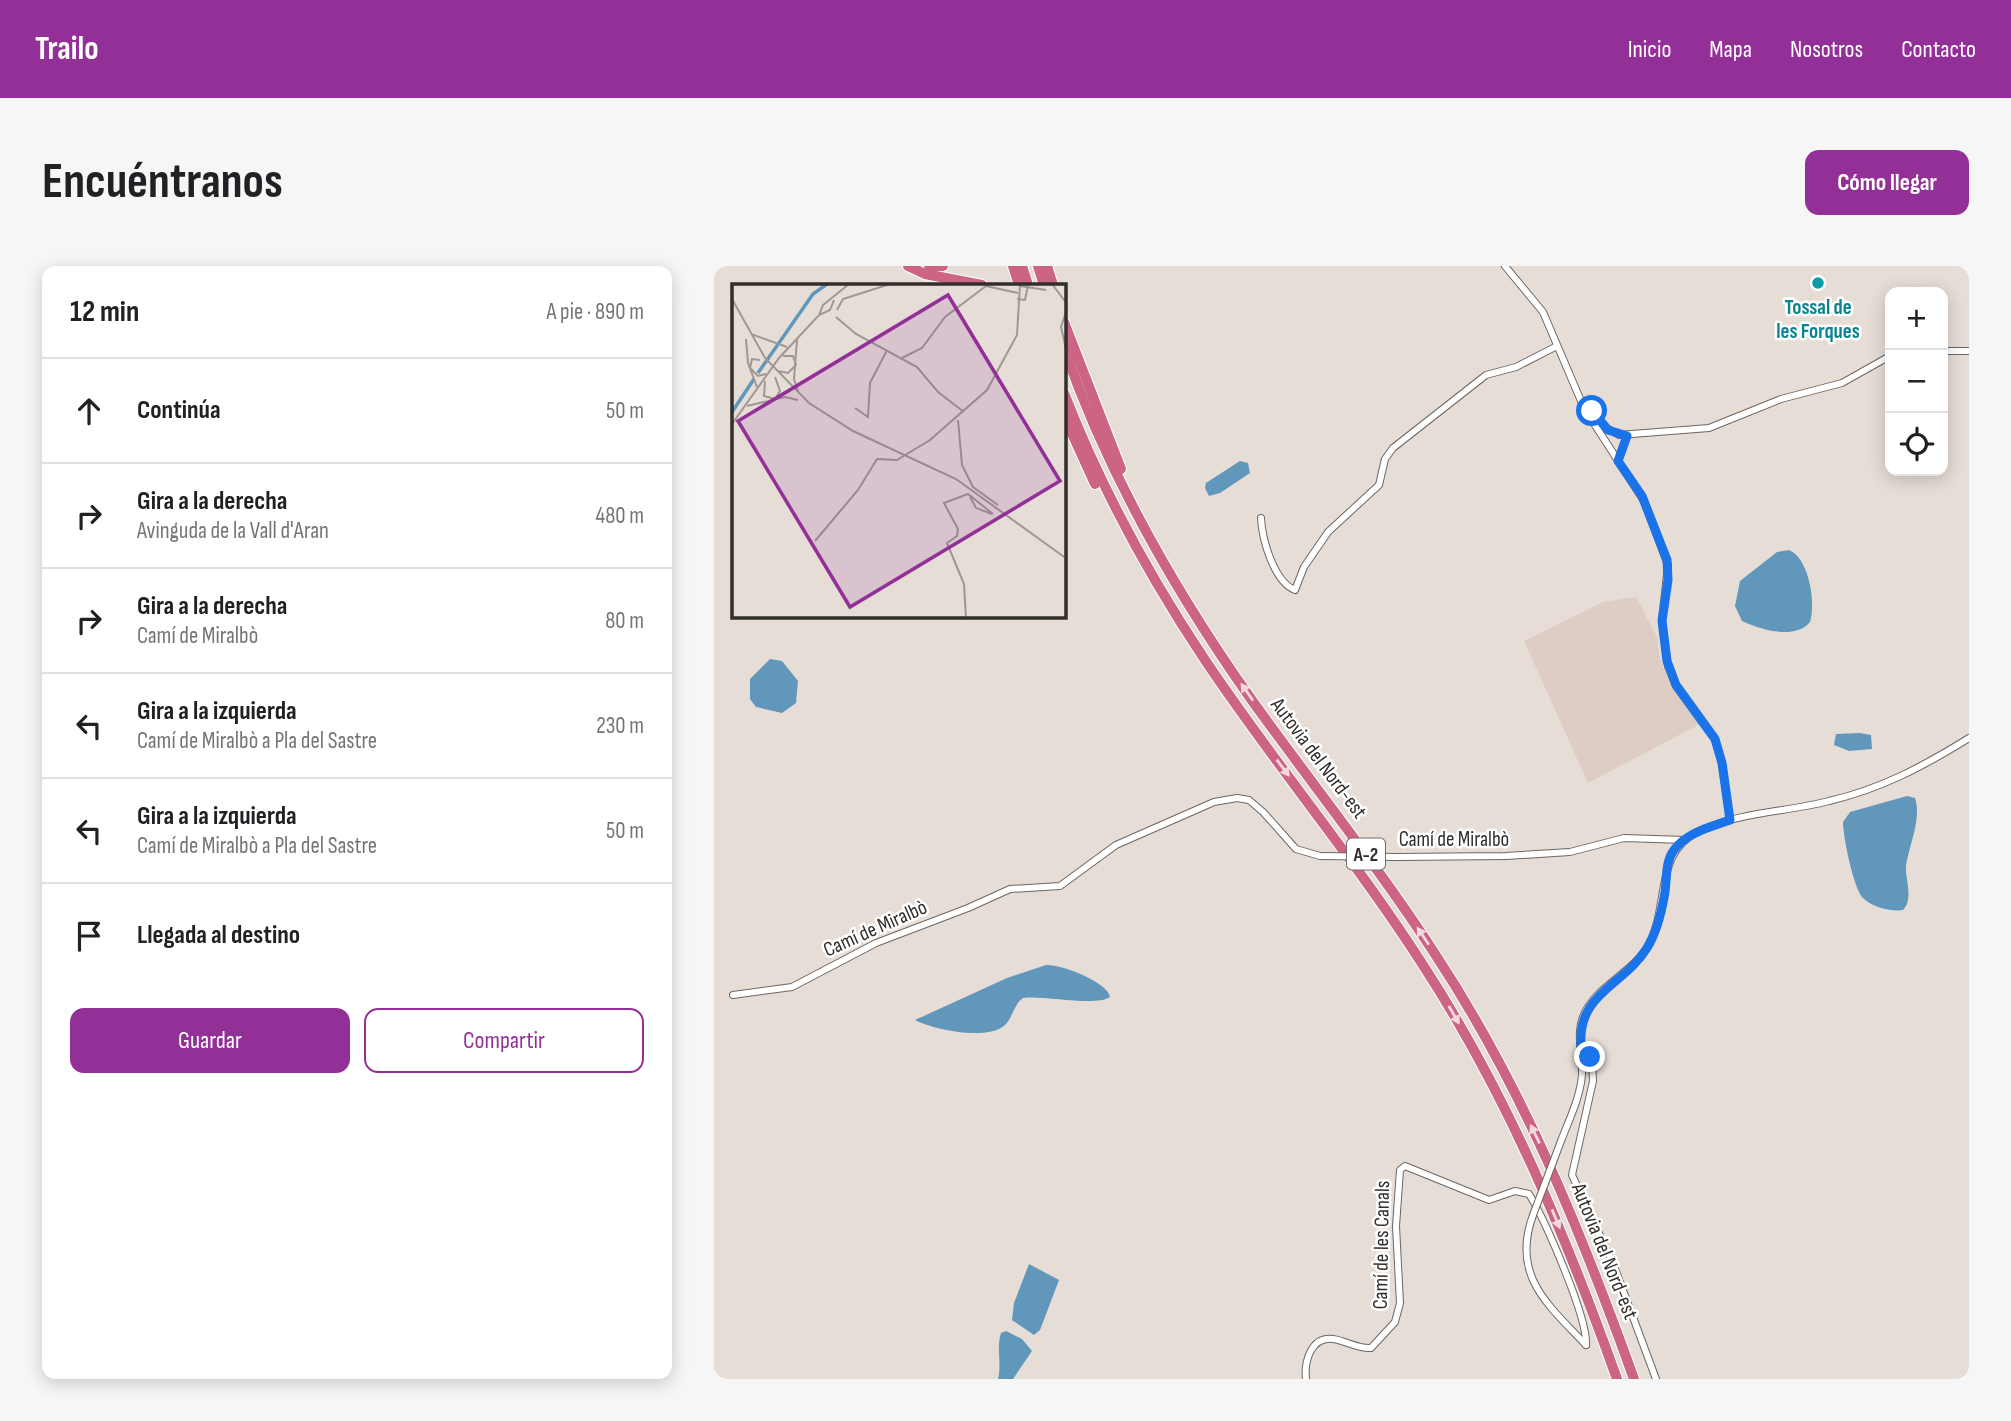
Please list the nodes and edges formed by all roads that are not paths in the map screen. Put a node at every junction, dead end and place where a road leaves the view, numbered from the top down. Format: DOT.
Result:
graph roads {
  1 [pos="908,266"];
  2 [pos="929,266"];
  3 [pos="943,266"];
  4 [pos="1013,266"];
  5 [pos="1022,266"];
  6 [pos="1038,266"];
  7 [pos="1047,266"];
  8 [pos="1055,266"];
  9 [pos="1505,266"];
  10 [pos="977,284"];
  11 [pos="1019,284"];
  12 [pos="1028,284"];
  13 [pos="1044,284"];
  14 [pos="1054,284"];
  15 [pos="1054,284"];
  16 [pos="1066,327"];
  17 [pos="1557,346"];
  18 [pos="1948,351"];
  19 [pos="1969,351"];
  20 [pos="1066,353"];
  21 [pos="1885,359"];
  22 [pos="1066,398"];
  23 [pos="1580,398"];
  24 [pos="1066,420"];
  25 [pos="1627,436"];
  26 [pos="1618,461"];
  27 [pos="1261,518"];
  28 [pos="1164,564"];
  29 [pos="1969,738"];
  30 [pos="1267,746"];
  31 [pos="1730,820"];
  32 [pos="1685,840"];
  33 [pos="733,995"];
  34 [pos="1581,1047"];
  35 [pos="1306,1379"];
  36 [pos="1617,1379"];
  37 [pos="1634,1379"];
  38 [pos="1656,1379"];
  1 -- 10 [label="highway"];
  2 -- 3 [label="highway"];
  4 -- 11 [label="highway"];
  5 -- 12 [label="highway"];
  6 -- 13 [label="highway"];
  7 -- 14 [label="highway"];
  8 -- 15 [label="highway"];
  9 -- 17 [label="street"];
  16 -- 28 [label="highway"];
  17 -- 23 [label="street"];
  17 -- 27 [label="street"];
  18 -- 19 [label="street"];
  20 -- 28 [label="highway, Autovia del Nord-est / A-2"];
  21 -- 25 [label="street"];
  22 -- 30 [label="highway, Autovia del Nord-est / A-2"];
  23 -- 25 [label="street"];
  23 -- 26 [label="street"];
  24 -- 30 [label="highway"];
  25 -- 26 [label="street"];
  26 -- 31 [label="street"];
  37 -- 28 [label="highway, Autovia del Nord-est / A-2, one-way"];
  29 -- 31 [label="street, Camí de Miralbò"];
  30 -- 36 [label="highway, Autovia del Nord-est / A-2, one-way"];
  31 -- 32 [label="street, Camí de Miralbò"];
  32 -- 33 [label="street, Camí de Miralbò, bridge"];
  32 -- 34 [label="street"];
  34 -- 35 [label="street, Camí de les Canals, bridge"];
  34 -- 38 [label="street"];
}
